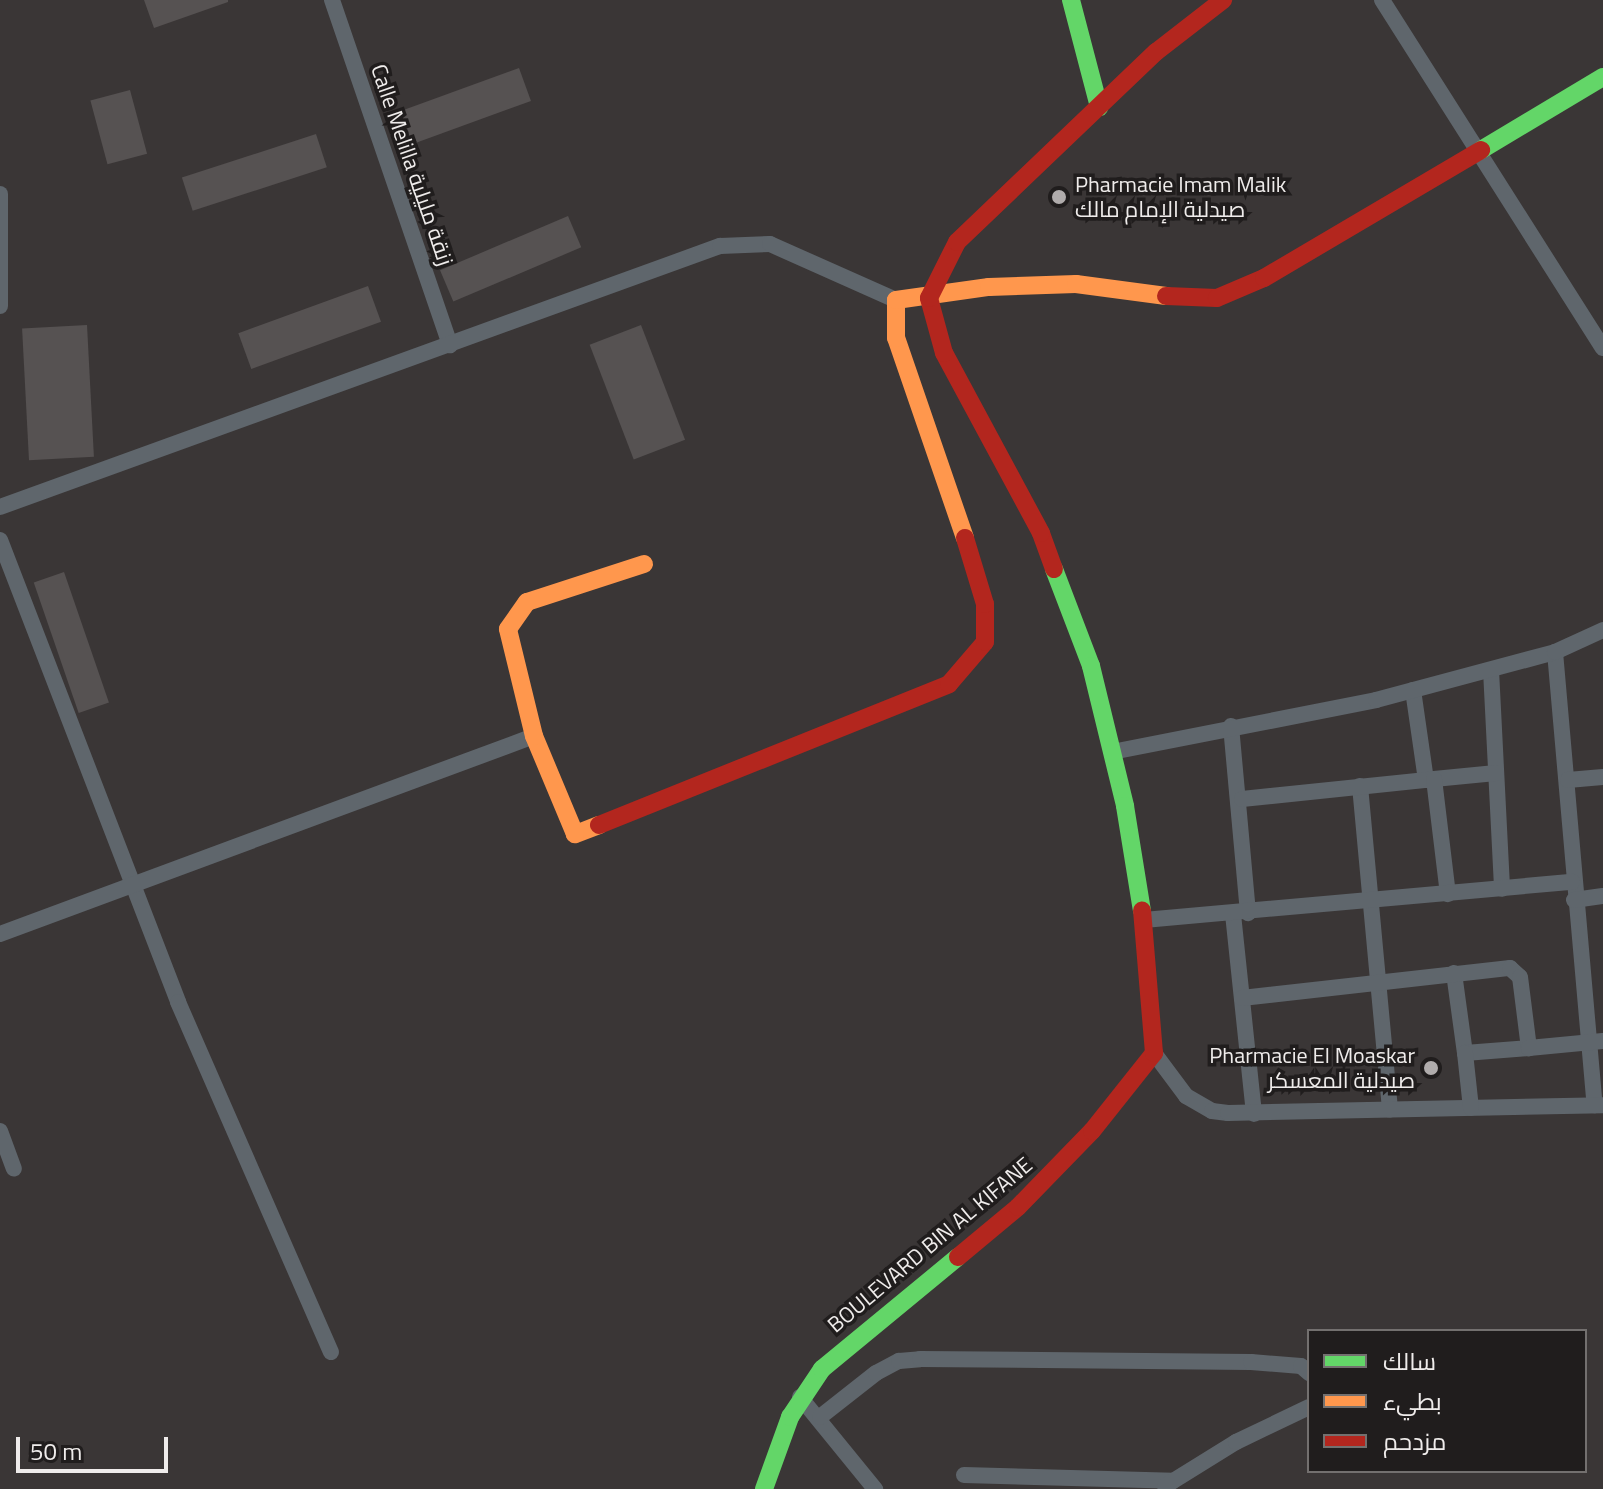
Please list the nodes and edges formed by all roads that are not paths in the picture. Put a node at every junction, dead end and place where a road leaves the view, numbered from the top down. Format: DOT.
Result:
graph roads {
  1 [pos="332,0"];
  2 [pos="1071,0"];
  3 [pos="1382,0"];
  4 [pos="1216,2"];
  5 [pos="1603,77"];
  6 [pos="1099,107"];
  7 [pos="1482,151"];
  8 [pos="0,194"];
  9 [pos="929,298"];
  10 [pos="896,300"];
  11 [pos="0,306"];
  12 [pos="450,345"];
  13 [pos="1603,348"];
  14 [pos="0,507"];
  15 [pos="0,540"];
  16 [pos="644,564"];
  17 [pos="1603,630"];
  18 [pos="1555,652"];
  19 [pos="1491,670"];
  20 [pos="1413,690"];
  21 [pos="1231,726"];
  22 [pos="534,736"];
  23 [pos="1112,752"];
  24 [pos="1496,773"];
  25 [pos="1603,777"];
  26 [pos="1430,779"];
  27 [pos="1568,780"];
  28 [pos="1360,786"];
  29 [pos="1242,799"];
  30 [pos="1572,882"];
  31 [pos="134,884"];
  32 [pos="1502,889"];
  33 [pos="1448,894"];
  34 [pos="1603,896"];
  35 [pos="1574,900"];
  36 [pos="1371,903"];
  37 [pos="1241,914"];
  38 [pos="1144,920"];
  39 [pos="0,934"];
  40 [pos="1454,973"];
  41 [pos="1377,981"];
  42 [pos="1242,998"];
  43 [pos="1595,1042"];
  44 [pos="1529,1048"];
  45 [pos="1154,1053"];
  46 [pos="1465,1053"];
  47 [pos="1599,1105"];
  48 [pos="1471,1108"];
  49 [pos="1390,1110"];
  50 [pos="1254,1114"];
  51 [pos="0,1131"];
  52 [pos="14,1169"];
  53 [pos="331,1352"];
  54 [pos="1307,1371"];
  55 [pos="800,1397"];
  56 [pos="1307,1408"];
  57 [pos="820,1417"];
  58 [pos="964,1475"];
  59 [pos="1167,1485"];
  60 [pos="764,1489"];
  61 [pos="875,1489"];
  1 -- 12 [label="street, Calle Melilla زنقة مليلية"];
  2 -- 6 [label="street"];
  3 -- 7 [label="street"];
  4 -- 6 [label="street"];
  5 -- 7 [label="street"];
  6 -- 9 [label="street"];
  7 -- 9 [label="street"];
  7 -- 13 [label="street"];
  8 -- 11 [label="street"];
  9 -- 10 [label="street"];
  9 -- 23 [label="street"];
  10 -- 12 [label="street"];
  10 -- 22 [label="street"];
  12 -- 14 [label="street"];
  15 -- 31 [label="street"];
  16 -- 22 [label="street"];
  17 -- 18 [label="street"];
  18 -- 19 [label="street"];
  18 -- 27 [label="street"];
  19 -- 20 [label="street"];
  19 -- 24 [label="street"];
  20 -- 21 [label="street"];
  20 -- 26 [label="street"];
  21 -- 23 [label="street"];
  21 -- 29 [label="street"];
  22 -- 31 [label="street"];
  23 -- 38 [label="street"];
  24 -- 26 [label="street"];
  24 -- 32 [label="street"];
  25 -- 27 [label="street"];
  26 -- 28 [label="street"];
  26 -- 33 [label="street"];
  27 -- 30 [label="street"];
  28 -- 29 [label="street"];
  28 -- 36 [label="street"];
  29 -- 37 [label="street"];
  30 -- 32 [label="street"];
  30 -- 35 [label="street"];
  31 -- 39 [label="street"];
  31 -- 53 [label="street"];
  32 -- 33 [label="street"];
  33 -- 36 [label="street"];
  34 -- 35 [label="street"];
  35 -- 43 [label="street"];
  36 -- 37 [label="street"];
  36 -- 41 [label="street"];
  37 -- 38 [label="street"];
  37 -- 42 [label="street"];
  38 -- 45 [label="street"];
  40 -- 41 [label="street"];
  40 -- 44 [label="street"];
  40 -- 46 [label="street"];
  41 -- 42 [label="street"];
  41 -- 49 [label="street"];
  42 -- 50 [label="street"];
  43 -- 44 [label="street"];
  43 -- 47 [label="street"];
  44 -- 46 [label="street"];
  45 -- 50 [label="street"];
  45 -- 55 [label="street, BOULEVARD BIN AL KIFANE"];
  46 -- 48 [label="street"];
  47 -- 48 [label="street"];
  48 -- 49 [label="street"];
  49 -- 50 [label="street"];
  51 -- 52 [label="street"];
  54 -- 57 [label="street"];
  55 -- 57 [label="street"];
  55 -- 60 [label="street, BOULEVARD BIN AL KIFANE"];
  56 -- 59 [label="street"];
  57 -- 61 [label="street"];
  58 -- 59 [label="street"];
}
